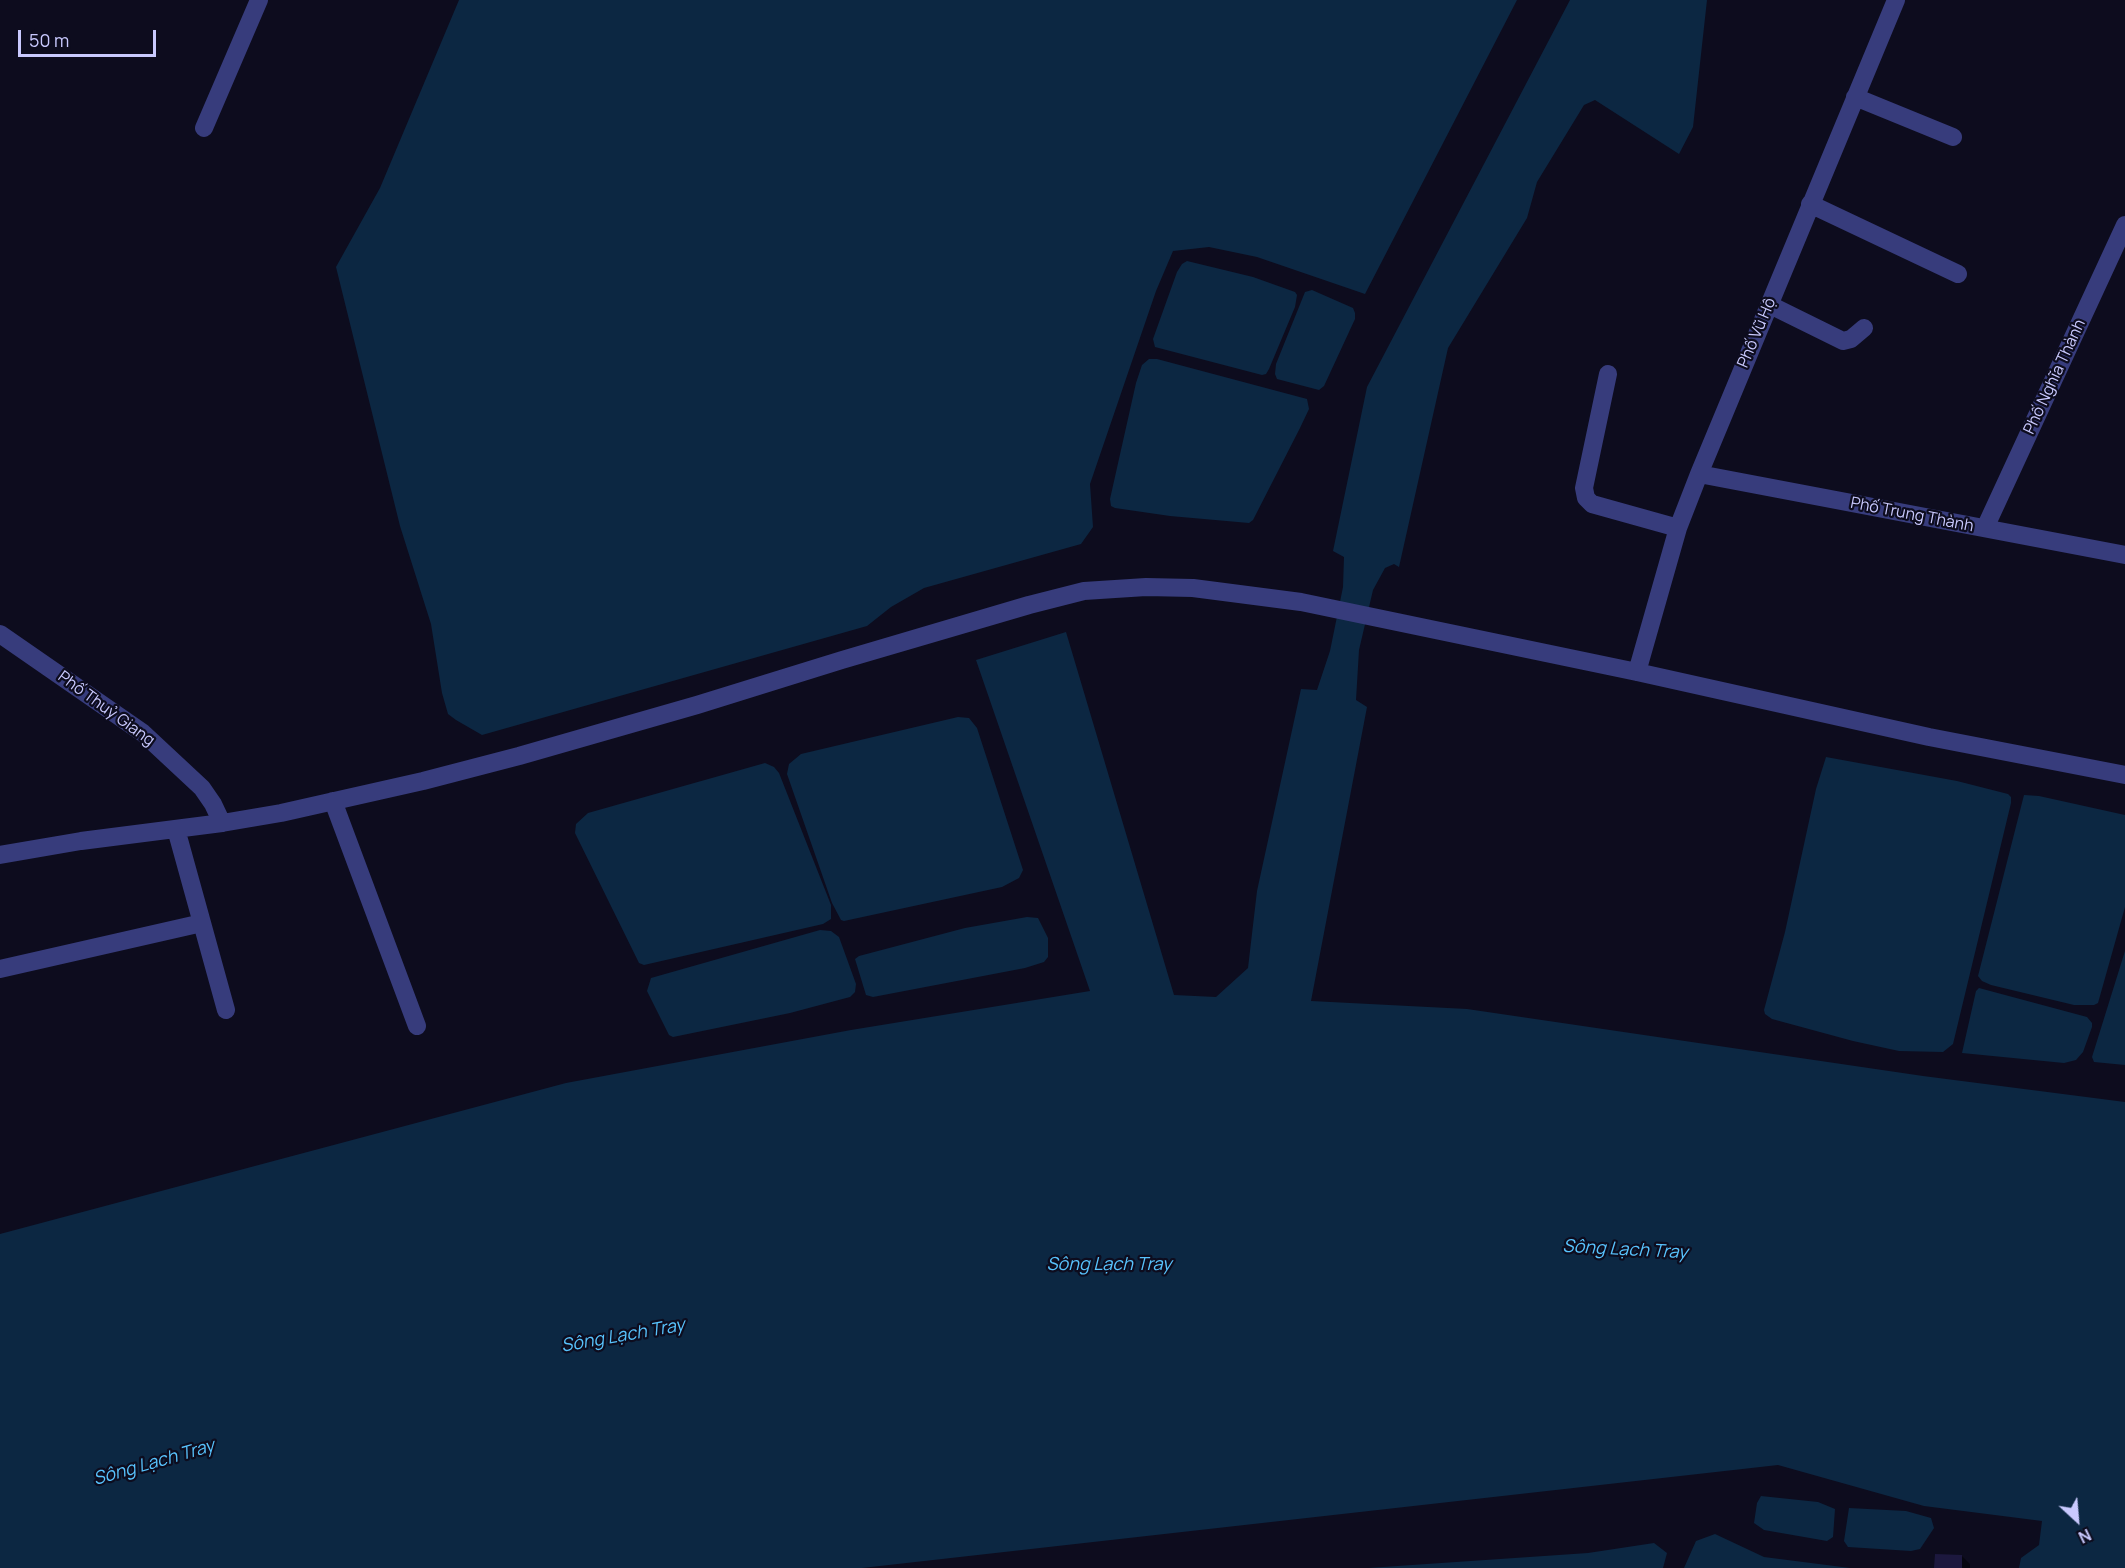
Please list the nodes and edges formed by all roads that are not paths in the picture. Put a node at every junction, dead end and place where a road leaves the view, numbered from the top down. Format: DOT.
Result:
graph roads {
  1 [pos="259,0"];
  2 [pos="1896,0"];
  3 [pos="1855,98"];
  4 [pos="204,128"];
  5 [pos="1953,137"];
  6 [pos="1810,204"];
  7 [pos="2125,225"];
  8 [pos="1958,274"];
  9 [pos="1770,304"];
  10 [pos="1864,328"];
  11 [pos="1608,374"];
  12 [pos="1696,482"];
  13 [pos="1679,526"];
  14 [pos="1985,528"];
  15 [pos="2125,555"];
  16 [pos="0,633"];
  17 [pos="1637,672"];
  18 [pos="2125,775"];
  19 [pos="333,801"];
  20 [pos="222,823"];
  21 [pos="176,829"];
  22 [pos="0,855"];
  23 [pos="202,922"];
  24 [pos="0,969"];
  25 [pos="226,1010"];
  26 [pos="417,1026"];
  1 -- 4 [label="street"];
  2 -- 3 [label="street, Phố Vũ Hộ"];
  3 -- 5 [label="street"];
  3 -- 6 [label="street, Phố Vũ Hộ"];
  6 -- 8 [label="street"];
  6 -- 9 [label="street, Phố Vũ Hộ"];
  7 -- 14 [label="street, Phố Nghĩa Thành"];
  9 -- 10 [label="street"];
  9 -- 12 [label="street, Phố Vũ Hộ"];
  11 -- 13 [label="street"];
  12 -- 13 [label="street, Phố Vũ Hộ"];
  12 -- 14 [label="street, Phố Trung Thành"];
  13 -- 17 [label="street, Phố Vũ Hộ"];
  14 -- 15 [label="street, Phố Trung Thành"];
  16 -- 20 [label="street, Phố Thuỷ Giang"];
  17 -- 18 [label="street"];
  17 -- 19 [label="street"];
  19 -- 20 [label="street"];
  19 -- 26 [label="street"];
  20 -- 21 [label="street"];
  21 -- 22 [label="street"];
  21 -- 23 [label="street"];
  23 -- 24 [label="street"];
  23 -- 25 [label="street"];
}
